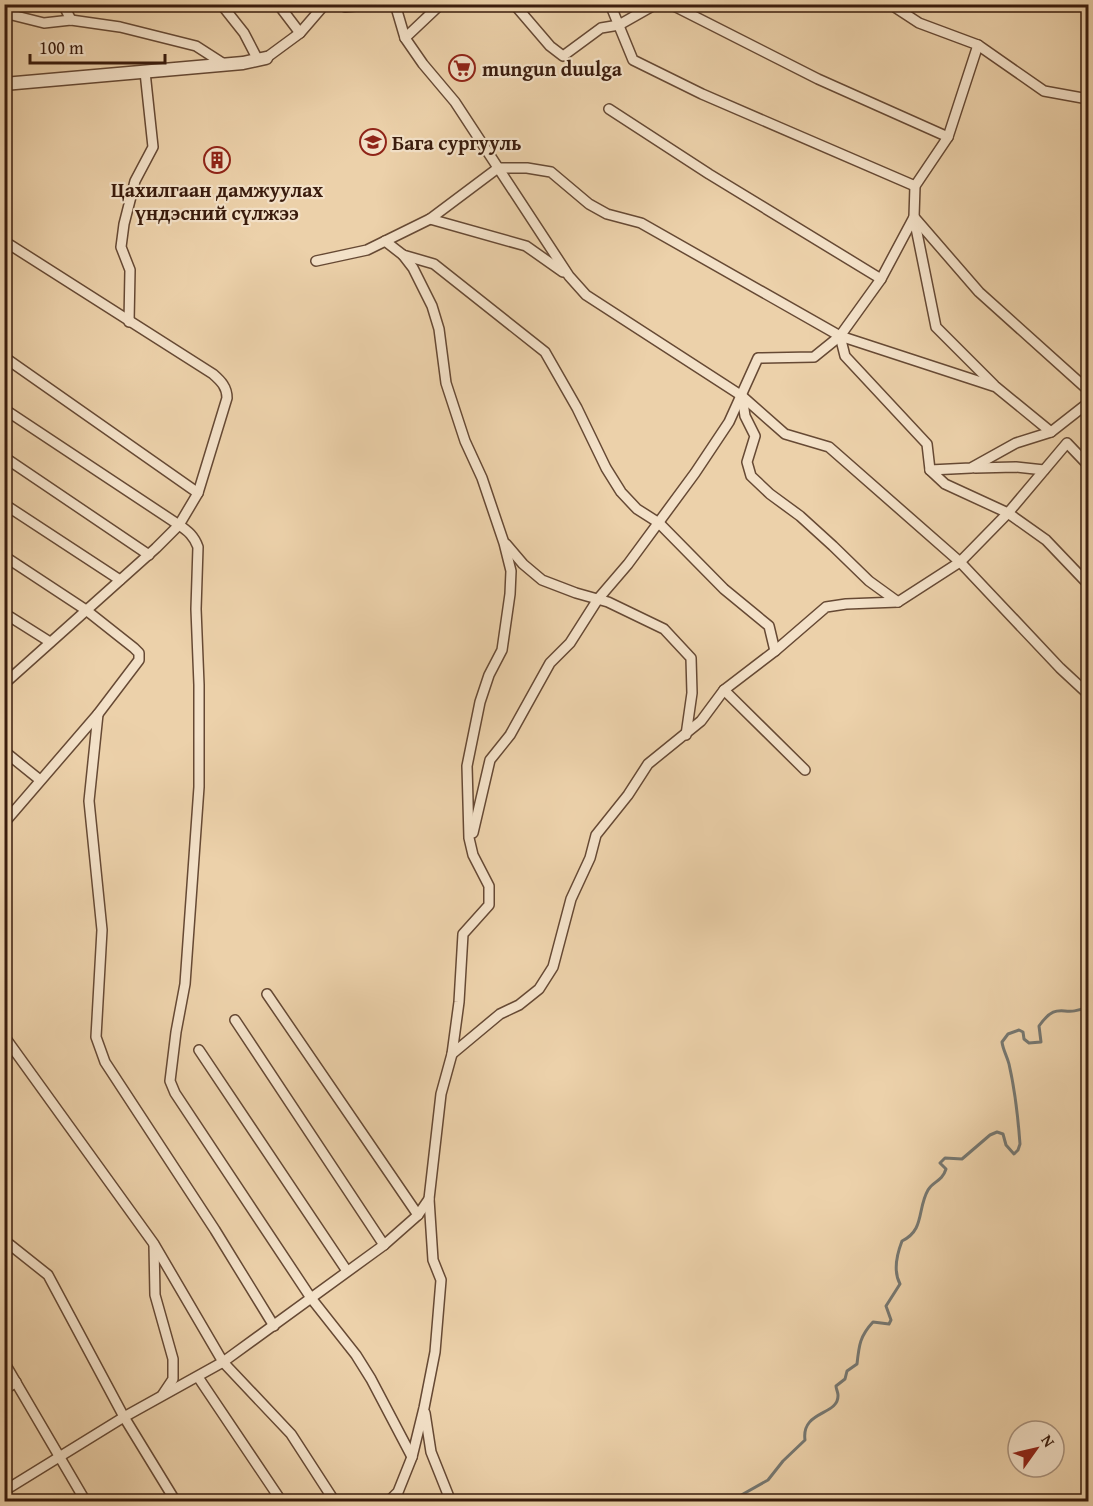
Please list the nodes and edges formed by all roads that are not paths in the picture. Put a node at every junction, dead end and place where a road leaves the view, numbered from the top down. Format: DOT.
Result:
graph roads {
  1 [pos="63,4"];
  2 [pos="221,4"];
  3 [pos="278,4"];
  4 [pos="325,4"];
  5 [pos="339,4"];
  6 [pos="376,4"];
  7 [pos="395,4"];
  8 [pos="441,4"];
  9 [pos="514,4"];
  10 [pos="610,4"];
  11 [pos="656,4"];
  12 [pos="670,4"];
  13 [pos="890,4"];
  14 [pos="4,13"];
  15 [pos="70,20"];
  16 [pos="619,25"];
  17 [pos="300,33"];
  18 [pos="405,38"];
  19 [pos="978,45"];
  20 [pos="262,59"];
  21 [pos="224,64"];
  22 [pos="145,72"];
  23 [pos="4,84"];
  24 [pos="1089,99"];
  25 [pos="609,109"];
  26 [pos="948,137"];
  27 [pos="498,168"];
  28 [pos="915,186"];
  29 [pos="914,217"];
  30 [pos="430,219"];
  31 [pos="4,241"];
  32 [pos="385,241"];
  33 [pos="403,255"];
  34 [pos="316,261"];
  35 [pos="569,276"];
  36 [pos="881,279"];
  37 [pos="129,322"];
  38 [pos="840,336"];
  39 [pos="4,357"];
  40 [pos="996,387"];
  41 [pos="1089,390"];
  42 [pos="742,396"];
  43 [pos="1089,403"];
  44 [pos="4,410"];
  45 [pos="1051,432"];
  46 [pos="4,457"];
  47 [pos="1089,465"];
  48 [pos="971,468"];
  49 [pos="930,470"];
  50 [pos="1044,470"];
  51 [pos="198,494"];
  52 [pos="4,504"];
  53 [pos="1008,513"];
  54 [pos="659,522"];
  55 [pos="179,525"];
  56 [pos="504,543"];
  57 [pos="149,555"];
  58 [pos="4,556"];
  59 [pos="960,562"];
  60 [pos="120,580"];
  61 [pos="1089,584"];
  62 [pos="598,599"];
  63 [pos="898,602"];
  64 [pos="86,610"];
  65 [pos="4,613"];
  66 [pos="50,642"];
  67 [pos="775,651"];
  68 [pos="4,684"];
  69 [pos="724,690"];
  70 [pos="1089,694"];
  71 [pos="98,714"];
  72 [pos="686,735"];
  73 [pos="4,751"];
  74 [pos="806,770"];
  75 [pos="40,780"];
  76 [pos="4,823"];
  77 [pos="473,855"];
  78 [pos="267,994"];
  79 [pos="235,1020"];
  80 [pos="4,1036"];
  81 [pos="199,1050"];
  82 [pos="452,1054"];
  83 [pos="429,1199"];
  84 [pos="418,1215"];
  85 [pos="4,1240"];
  86 [pos="154,1244"];
  87 [pos="384,1245"];
  88 [pos="346,1271"];
  89 [pos="311,1298"];
  90 [pos="274,1326"];
  91 [pos="4,1362"];
  92 [pos="223,1362"];
  93 [pos="198,1377"];
  94 [pos="16,1382"];
  95 [pos="4,1390"];
  96 [pos="162,1396"];
  97 [pos="424,1408"];
  98 [pos="124,1417"];
  99 [pos="59,1456"];
  100 [pos="412,1456"];
  101 [pos="4,1491"];
  102 [pos="86,1502"];
  103 [pos="176,1502"];
  104 [pos="282,1502"];
  105 [pos="335,1502"];
  106 [pos="388,1502"];
  107 [pos="451,1502"];
  1 -- 15 [label="street"];
  2 -- 20 [label="street"];
  3 -- 17 [label="street"];
  4 -- 17 [label="street"];
  5 -- 6 [label="street"];
  7 -- 18 [label="street"];
  8 -- 18 [label="street"];
  9 -- 16 [label="street"];
  10 -- 16 [label="street"];
  11 -- 16 [label="street"];
  12 -- 26 [label="street"];
  13 -- 19 [label="street"];
  14 -- 15 [label="street"];
  15 -- 21 [label="street"];
  16 -- 28 [label="street"];
  17 -- 20 [label="street"];
  18 -- 27 [label="street"];
  19 -- 24 [label="street"];
  19 -- 26 [label="street"];
  20 -- 21 [label="street"];
  21 -- 22 [label="street"];
  22 -- 23 [label="street"];
  22 -- 37 [label="street"];
  25 -- 36 [label="street"];
  26 -- 28 [label="street"];
  27 -- 30 [label="street"];
  27 -- 35 [label="street"];
  27 -- 38 [label="street"];
  28 -- 29 [label="street"];
  29 -- 36 [label="street"];
  29 -- 40 [label="street"];
  29 -- 41 [label="street"];
  30 -- 32 [label="street"];
  30 -- 35 [label="street"];
  31 -- 37 [label="street"];
  32 -- 33 [label="street"];
  32 -- 34 [label="street"];
  33 -- 54 [label="street"];
  33 -- 56 [label="street"];
  35 -- 42 [label="street"];
  36 -- 38 [label="street"];
  37 -- 51 [label="street"];
  38 -- 40 [label="street"];
  38 -- 42 [label="street"];
  38 -- 49 [label="street"];
  39 -- 51 [label="street"];
  40 -- 45 [label="street"];
  42 -- 54 [label="street"];
  42 -- 59 [label="street"];
  42 -- 63 [label="street"];
  43 -- 45 [label="street"];
  44 -- 55 [label="street"];
  45 -- 48 [label="street"];
  46 -- 57 [label="street"];
  47 -- 50 [label="street"];
  48 -- 49 [label="street"];
  48 -- 50 [label="street"];
  49 -- 53 [label="street"];
  50 -- 53 [label="street"];
  51 -- 55 [label="street"];
  52 -- 60 [label="street"];
  53 -- 59 [label="street"];
  53 -- 61 [label="street"];
  54 -- 62 [label="street"];
  54 -- 67 [label="street"];
  55 -- 57 [label="street"];
  55 -- 89 [label="street"];
  56 -- 62 [label="street"];
  56 -- 77 [label="street"];
  57 -- 60 [label="street"];
  58 -- 64 [label="street"];
  59 -- 63 [label="street"];
  59 -- 70 [label="street"];
  60 -- 64 [label="street"];
  62 -- 72 [label="street"];
  62 -- 77 [label="street"];
  63 -- 67 [label="street"];
  64 -- 66 [label="street"];
  64 -- 71 [label="street"];
  65 -- 66 [label="street"];
  66 -- 68 [label="street"];
  67 -- 69 [label="street"];
  69 -- 72 [label="street"];
  69 -- 74 [label="street"];
  71 -- 75 [label="street"];
  71 -- 90 [label="street"];
  72 -- 82 [label="street"];
  73 -- 75 [label="street"];
  75 -- 76 [label="street"];
  77 -- 82 [label="street"];
  78 -- 84 [label="street"];
  79 -- 87 [label="street"];
  80 -- 86 [label="street"];
  81 -- 88 [label="street"];
  82 -- 83 [label="street"];
  83 -- 84 [label="street"];
  83 -- 97 [label="street"];
  84 -- 87 [label="street"];
  85 -- 98 [label="street"];
  86 -- 92 [label="street"];
  86 -- 96 [label="street"];
  87 -- 88 [label="street"];
  88 -- 89 [label="street"];
  89 -- 90 [label="street"];
  89 -- 100 [label="street"];
  90 -- 92 [label="street"];
  91 -- 94 [label="street"];
  92 -- 93 [label="street"];
  92 -- 105 [label="street"];
  93 -- 96 [label="street"];
  93 -- 104 [label="street"];
  94 -- 95 [label="street"];
  94 -- 99 [label="street"];
  96 -- 98 [label="street"];
  97 -- 100 [label="street"];
  97 -- 107 [label="street"];
  98 -- 99 [label="street"];
  98 -- 103 [label="street"];
  99 -- 101 [label="street"];
  99 -- 102 [label="street"];
  100 -- 106 [label="street"];
}
